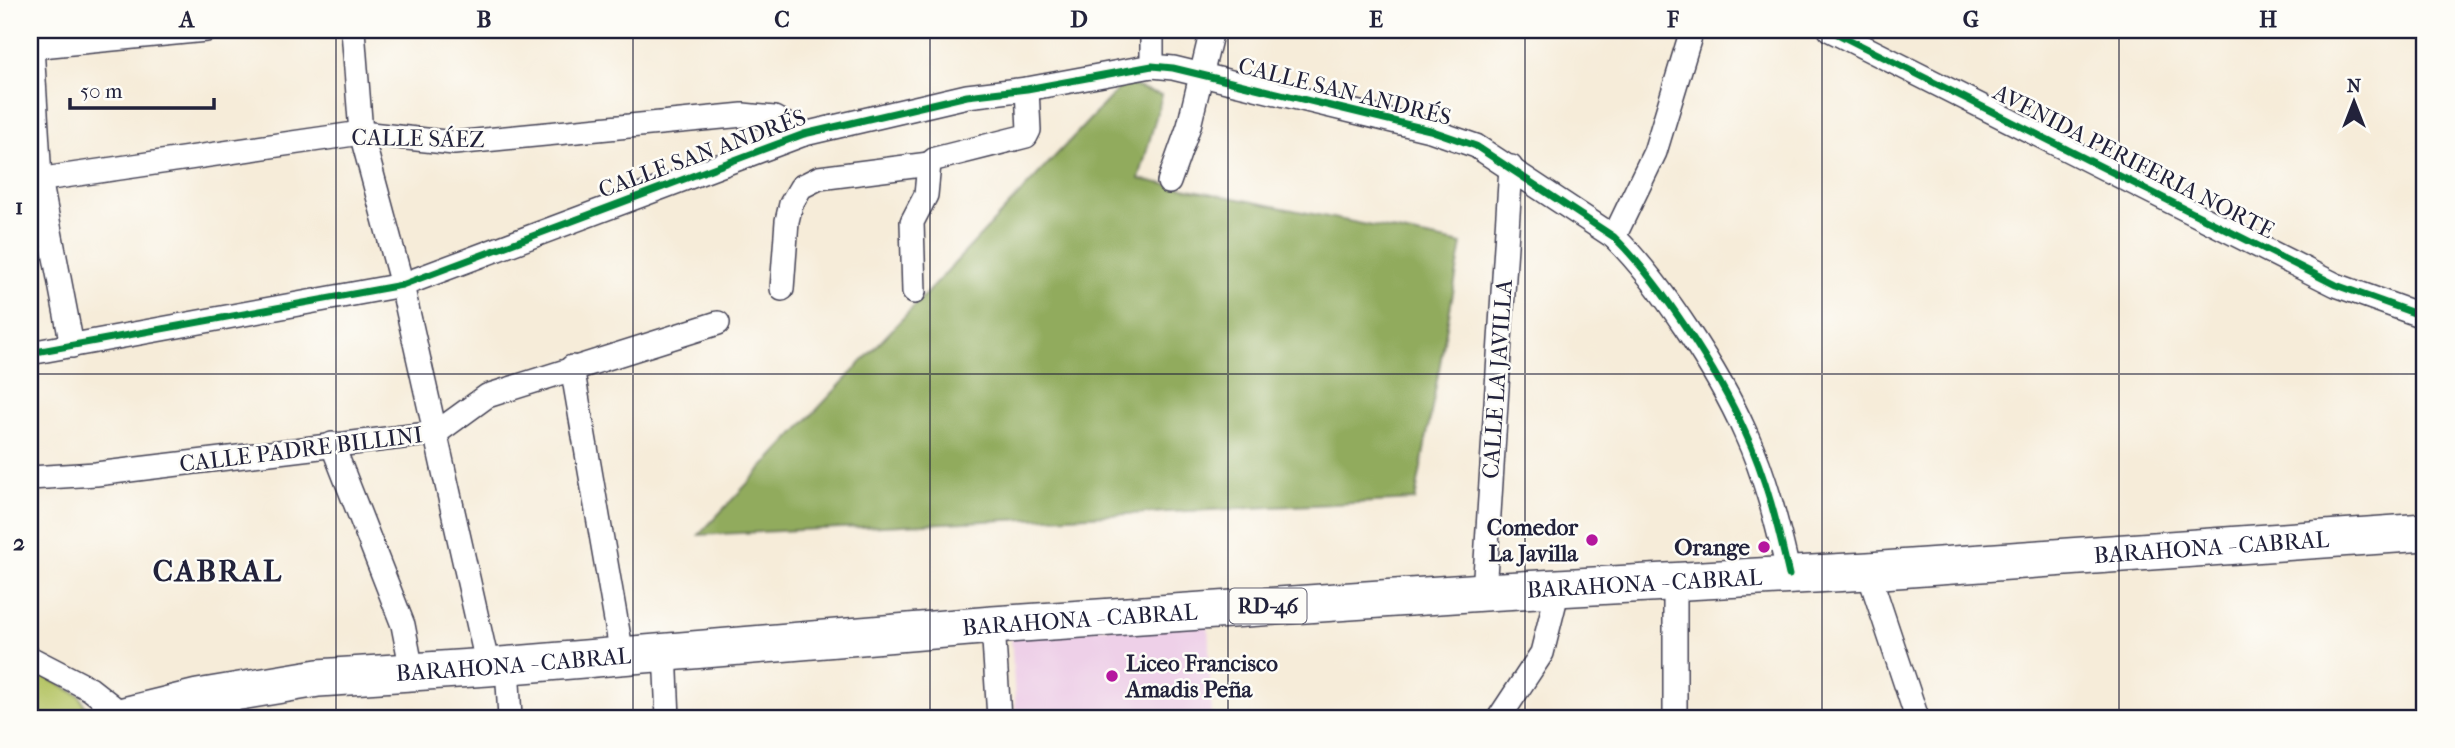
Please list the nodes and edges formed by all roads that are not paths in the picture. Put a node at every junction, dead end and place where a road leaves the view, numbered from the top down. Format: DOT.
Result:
graph roads {
  1 [pos="206,30"];
  2 [pos="353,30"];
  3 [pos="1152,30"];
  4 [pos="1212,30"];
  5 [pos="1692,30"];
  6 [pos="1830,30"];
  7 [pos="31,41"];
  8 [pos="1152,66"];
  9 [pos="1202,74"];
  10 [pos="1027,89"];
  11 [pos="361,133"];
  12 [pos="804,134"];
  13 [pos="929,164"];
  14 [pos="1511,167"];
  15 [pos="35,180"];
  16 [pos="1169,182"];
  17 [pos="1614,237"];
  18 [pos="402,285"];
  19 [pos="782,289"];
  20 [pos="914,292"];
  21 [pos="2425,317"];
  22 [pos="718,323"];
  23 [pos="72,346"];
  24 [pos="30,353"];
  25 [pos="572,367"];
  26 [pos="436,433"];
  27 [pos="332,444"];
  28 [pos="30,478"];
  29 [pos="2425,532"];
  30 [pos="1868,571"];
  31 [pos="1789,575"];
  32 [pos="1675,582"];
  33 [pos="1558,589"];
  34 [pos="1485,592"];
  35 [pos="993,625"];
  36 [pos="665,651"];
  37 [pos="622,655"];
  38 [pos="30,658"];
  39 [pos="498,666"];
  40 [pos="412,671"];
  41 [pos="123,717"];
  42 [pos="510,718"];
  43 [pos="668,718"];
  44 [pos="999,718"];
  45 [pos="1499,718"];
  46 [pos="1675,718"];
  47 [pos="1917,718"];
  1 -- 7 [label="street"];
  2 -- 11 [label="street"];
  3 -- 8 [label="street"];
  4 -- 9 [label="street"];
  5 -- 17 [label="street"];
  6 -- 21 [label="street, AVENIDA PERIFERIA NORTE"];
  7 -- 15 [label="street"];
  8 -- 9 [label="street, CALLE SAN ANDRÉS"];
  8 -- 10 [label="street, CALLE SAN ANDRÉS"];
  9 -- 14 [label="street, CALLE SAN ANDRÉS"];
  9 -- 16 [label="street"];
  10 -- 12 [label="street, CALLE SAN ANDRÉS"];
  10 -- 13 [label="street"];
  11 -- 12 [label="street, CALLE SÁEZ"];
  11 -- 15 [label="street, CALLE SÁEZ"];
  11 -- 18 [label="street"];
  12 -- 18 [label="street, CALLE SAN ANDRÉS"];
  13 -- 19 [label="street"];
  13 -- 20 [label="street"];
  14 -- 17 [label="street, CALLE SAN ANDRÉS"];
  14 -- 34 [label="street, CALLE LA JAVILLA"];
  15 -- 23 [label="street"];
  17 -- 31 [label="street, CALLE SAN ANDRÉS"];
  18 -- 23 [label="street, CALLE SAN ANDRÉS"];
  18 -- 26 [label="street"];
  22 -- 25 [label="street, CALLE PADRE BILLINI"];
  23 -- 24 [label="street, CALLE SAN ANDRÉS"];
  25 -- 26 [label="street, CALLE PADRE BILLINI"];
  25 -- 37 [label="street"];
  26 -- 27 [label="street, CALLE PADRE BILLINI"];
  26 -- 39 [label="street"];
  27 -- 28 [label="street, CALLE PADRE BILLINI"];
  27 -- 40 [label="street"];
  29 -- 30 [label="main road, BARAHONA - CABRAL / RD-46"];
  30 -- 31 [label="main road, BARAHONA - CABRAL / RD-46"];
  30 -- 47 [label="street"];
  31 -- 32 [label="main road, BARAHONA - CABRAL / RD-46"];
  32 -- 33 [label="main road, BARAHONA - CABRAL / RD-46"];
  32 -- 46 [label="street"];
  33 -- 34 [label="main road, BARAHONA - CABRAL / RD-46"];
  33 -- 45 [label="street"];
  34 -- 35 [label="main road, BARAHONA - CABRAL / RD-46"];
  35 -- 36 [label="main road, BARAHONA - CABRAL / RD-46"];
  35 -- 44 [label="street"];
  36 -- 37 [label="main road, BARAHONA - CABRAL / RD-46"];
  36 -- 43 [label="street"];
  37 -- 39 [label="main road, BARAHONA - CABRAL / RD-46"];
  38 -- 41 [label="street"];
  39 -- 40 [label="main road, BARAHONA - CABRAL / RD-46"];
  39 -- 42 [label="street"];
  40 -- 41 [label="main road, BARAHONA - CABRAL / RD-46"];
}
